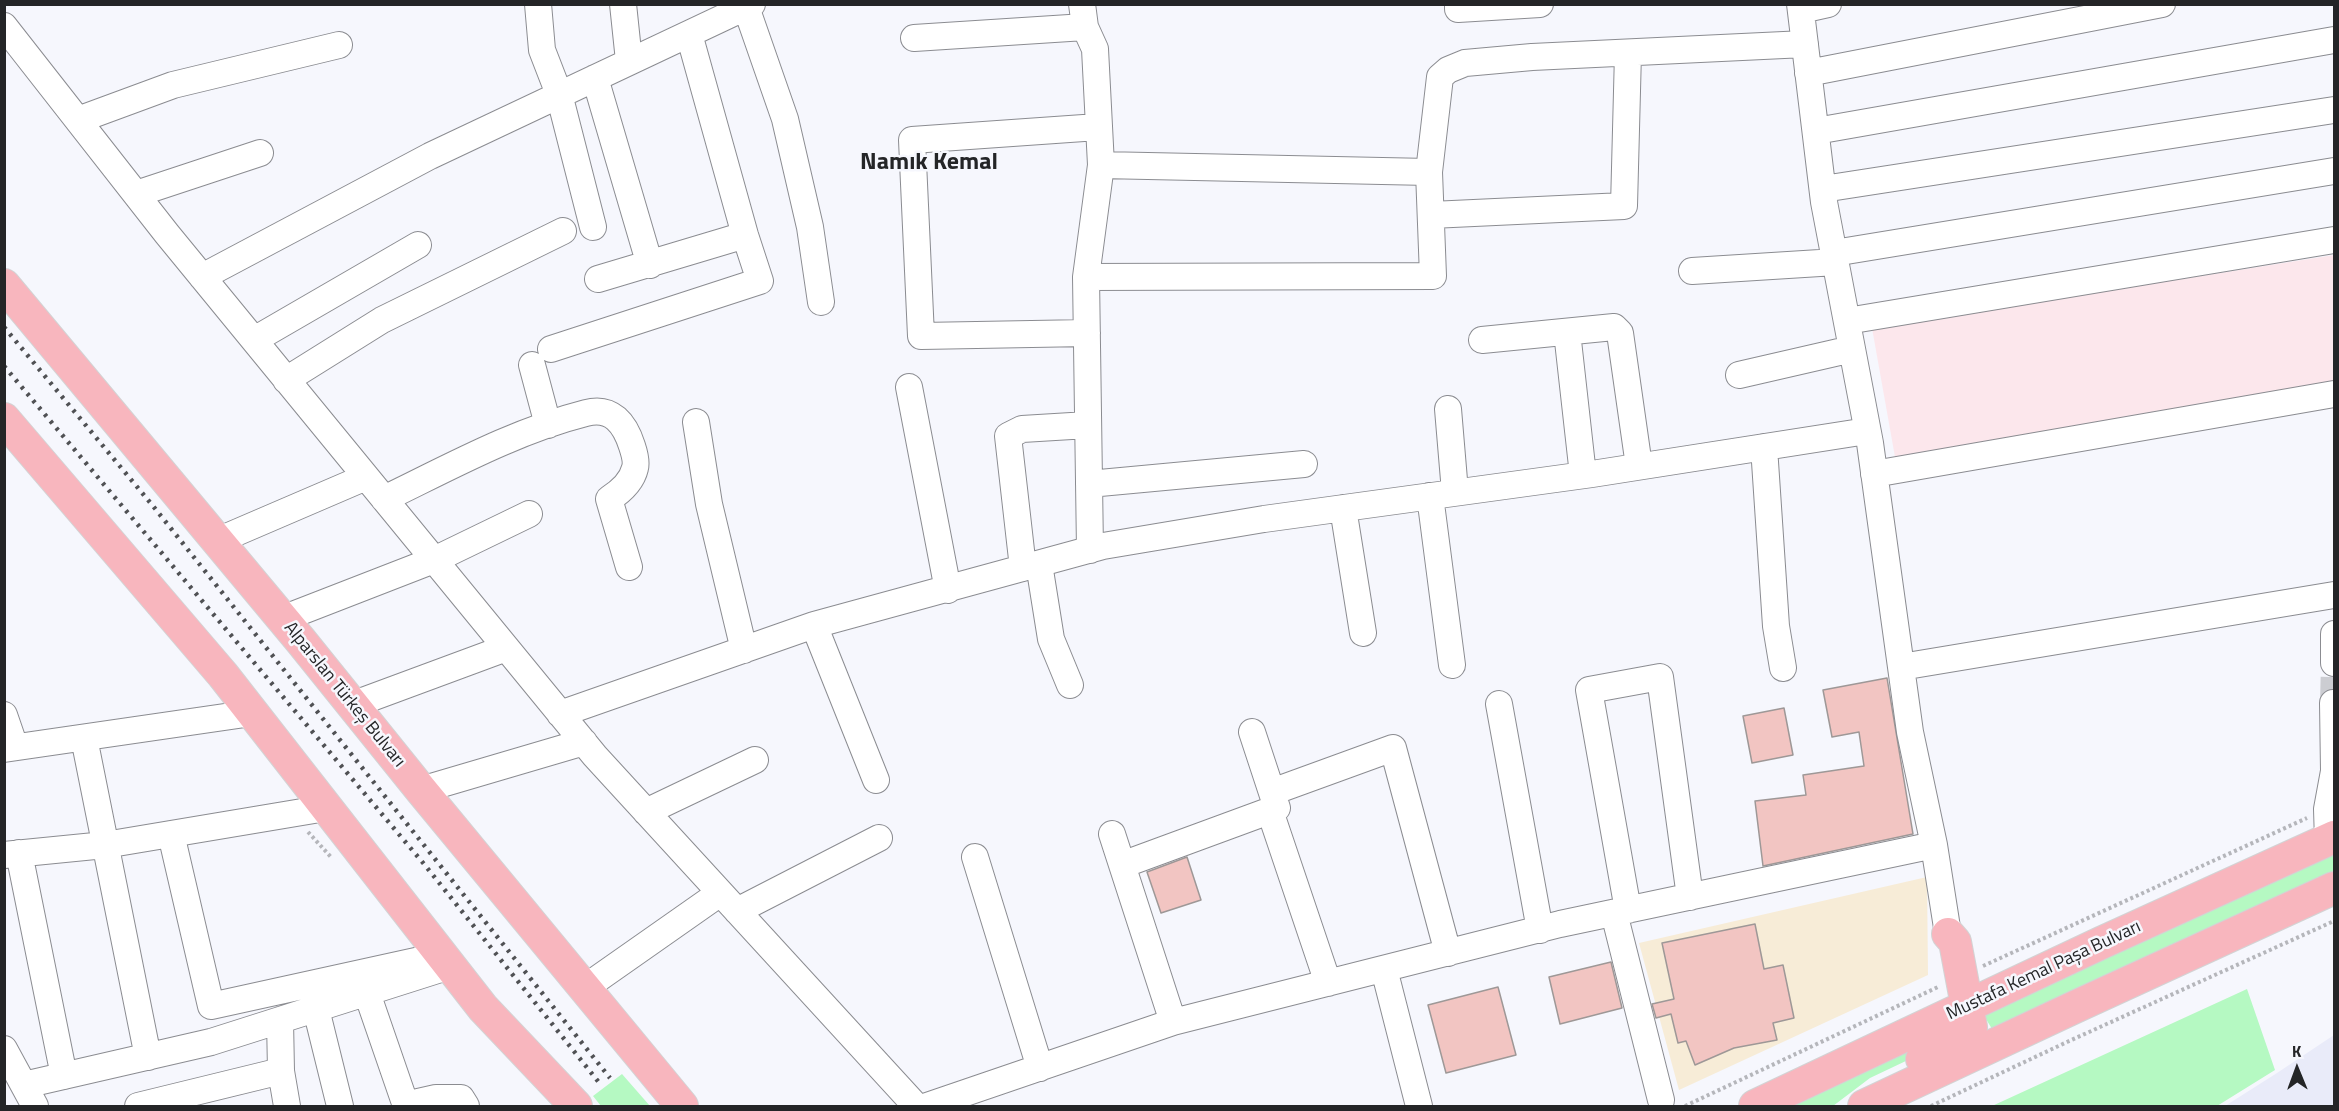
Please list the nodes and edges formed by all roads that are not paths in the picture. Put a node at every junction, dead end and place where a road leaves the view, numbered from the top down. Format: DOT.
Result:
graph roads {
  1 [pos="538,4"];
  2 [pos="623,4"];
  3 [pos="1458,4"];
  4 [pos="1540,4"];
  5 [pos="1828,4"];
  6 [pos="2162,4"];
  7 [pos="1800,7"];
  8 [pos="737,8"];
  9 [pos="1084,16"];
  10 [pos="4,26"];
  11 [pos="689,33"];
  12 [pos="914,38"];
  13 [pos="2334,40"];
  14 [pos="1805,44"];
  15 [pos="339,45"];
  16 [pos="1628,53"];
  17 [pos="629,61"];
  18 [pos="1808,74"];
  19 [pos="594,78"];
  20 [pos="559,94"];
  21 [pos="2334,110"];
  22 [pos="78,120"];
  23 [pos="1098,128"];
  24 [pos="1816,131"];
  25 [pos="260,153"];
  26 [pos="1101,165"];
  27 [pos="2334,171"];
  28 [pos="1429,172"];
  29 [pos="1823,189"];
  30 [pos="136,194"];
  31 [pos="1431,215"];
  32 [pos="593,227"];
  33 [pos="563,231"];
  34 [pos="745,235"];
  35 [pos="2334,240"];
  36 [pos="418,245"];
  37 [pos="1835,257"];
  38 [pos="650,265"];
  39 [pos="1692,271"];
  40 [pos="202,277"];
  41 [pos="1086,277"];
  42 [pos="598,279"];
  43 [pos="4,285"];
  44 [pos="821,302"];
  45 [pos="1847,321"];
  46 [pos="1567,332"];
  47 [pos="1087,333"];
  48 [pos="254,340"];
  49 [pos="1482,340"];
  50 [pos="1852,349"];
  51 [pos="1740,375"];
  52 [pos="286,380"];
  53 [pos="909,387"];
  54 [pos="2334,394"];
  55 [pos="1448,409"];
  56 [pos="4,419"];
  57 [pos="696,422"];
  58 [pos="548,425"];
  59 [pos="1088,425"];
  60 [pos="1868,431"];
  61 [pos="1764,447"];
  62 [pos="1304,464"];
  63 [pos="1640,466"];
  64 [pos="1874,474"];
  65 [pos="1583,475"];
  66 [pos="366,477"];
  67 [pos="1089,484"];
  68 [pos="1443,494"];
  69 [pos="384,499"];
  70 [pos="1342,508"];
  71 [pos="529,514"];
  72 [pos="218,541"];
  73 [pos="1090,550"];
  74 [pos="434,560"];
  75 [pos="1031,566"];
  76 [pos="629,567"];
  77 [pos="948,590"];
  78 [pos="2334,595"];
  79 [pos="282,619"];
  80 [pos="814,626"];
  81 [pos="1363,633"];
  82 [pos="2334,634"];
  83 [pos="506,648"];
  84 [pos="744,650"];
  85 [pos="2334,663"];
  86 [pos="1452,665"];
  87 [pos="1901,667"];
  88 [pos="1783,668"];
  89 [pos="1070,685"];
  90 [pos="1499,704"];
  91 [pos="352,705"];
  92 [pos="252,713"];
  93 [pos="560,714"];
  94 [pos="4,715"];
  95 [pos="2334,716"];
  96 [pos="1252,732"];
  97 [pos="84,738"];
  98 [pos="584,742"];
  99 [pos="10,748"];
  100 [pos="755,760"];
  101 [pos="2334,771"];
  102 [pos="876,780"];
  103 [pos="421,790"];
  104 [pos="1271,801"];
  105 [pos="326,808"];
  106 [pos="646,812"];
  107 [pos="2330,829"];
  108 [pos="171,834"];
  109 [pos="1112,834"];
  110 [pos="879,838"];
  111 [pos="105,845"];
  112 [pos="1934,845"];
  113 [pos="12,854"];
  114 [pos="975,857"];
  115 [pos="1122,866"];
  116 [pos="2334,888"];
  117 [pos="1690,897"];
  118 [pos="728,902"];
  119 [pos="1621,911"];
  120 [pos="1540,930"];
  121 [pos="1948,934"];
  122 [pos="1448,952"];
  123 [pos="446,961"];
  124 [pos="1384,969"];
  125 [pos="1328,983"];
  126 [pos="585,987"];
  127 [pos="1960,992"];
  128 [pos="367,993"];
  129 [pos="316,1009"];
  130 [pos="2055,1017"];
  131 [pos="280,1020"];
  132 [pos="1173,1022"];
  133 [pos="4,1049"];
  134 [pos="148,1057"];
  135 [pos="1040,1068"];
  136 [pos="281,1071"];
  137 [pos="64,1076"];
  138 [pos="21,1088"];
  139 [pos="1672,1103"];
  140 [pos="406,1106"];
  141 [pos="138,1107"];
  142 [pos="287,1107"];
  143 [pos="340,1107"];
  144 [pos="466,1107"];
  145 [pos="576,1107"];
  146 [pos="682,1107"];
  147 [pos="916,1107"];
  148 [pos="927,1107"];
  149 [pos="1419,1107"];
  150 [pos="1755,1107"];
  151 [pos="1850,1107"];
  152 [pos="1864,1107"];
  1 -- 20 [label="street"];
  2 -- 17 [label="street"];
  3 -- 4 [label="street"];
  5 -- 7 [label="street"];
  6 -- 18 [label="street"];
  7 -- 14 [label="street"];
  8 -- 11 [label="street"];
  8 -- 44 [label="street"];
  9 -- 12 [label="street"];
  9 -- 23 [label="street"];
  10 -- 22 [label="street"];
  11 -- 17 [label="street"];
  11 -- 34 [label="street"];
  13 -- 24 [label="street"];
  14 -- 16 [label="street"];
  14 -- 18 [label="street"];
  15 -- 22 [label="street"];
  16 -- 28 [label="street"];
  16 -- 31 [label="street"];
  17 -- 19 [label="street"];
  18 -- 24 [label="street"];
  19 -- 20 [label="street"];
  19 -- 38 [label="street"];
  20 -- 32 [label="street"];
  20 -- 40 [label="street"];
  21 -- 29 [label="street"];
  22 -- 30 [label="street"];
  23 -- 26 [label="street"];
  23 -- 47 [label="street"];
  24 -- 29 [label="street"];
  25 -- 30 [label="street"];
  26 -- 28 [label="street"];
  26 -- 41 [label="street"];
  27 -- 37 [label="street"];
  28 -- 31 [label="street"];
  29 -- 37 [label="street"];
  30 -- 40 [label="street"];
  31 -- 41 [label="street"];
  33 -- 52 [label="street"];
  34 -- 38 [label="street"];
  34 -- 58 [label="street"];
  35 -- 45 [label="street"];
  36 -- 48 [label="street"];
  37 -- 39 [label="street"];
  37 -- 45 [label="street"];
  38 -- 42 [label="street"];
  40 -- 48 [label="street"];
  41 -- 47 [label="street"];
  43 -- 72 [label="main road, Alparslan Türkeş Bulvarı"];
  45 -- 50 [label="street"];
  46 -- 49 [label="street"];
  46 -- 63 [label="street"];
  46 -- 65 [label="street"];
  47 -- 59 [label="street"];
  48 -- 52 [label="street"];
  50 -- 51 [label="street"];
  50 -- 60 [label="street"];
  52 -- 66 [label="street"];
  53 -- 77 [label="street"];
  54 -- 64 [label="street"];
  55 -- 68 [label="street"];
  56 -- 92 [label="main road"];
  57 -- 84 [label="street"];
  58 -- 69 [label="street"];
  58 -- 76 [label="street"];
  59 -- 67 [label="street"];
  59 -- 75 [label="street"];
  60 -- 61 [label="street"];
  60 -- 64 [label="street"];
  61 -- 63 [label="street"];
  61 -- 88 [label="street"];
  62 -- 67 [label="street"];
  63 -- 65 [label="street"];
  64 -- 87 [label="street"];
  65 -- 68 [label="street"];
  66 -- 69 [label="street"];
  66 -- 72 [label="street"];
  67 -- 73 [label="street"];
  68 -- 70 [label="street"];
  68 -- 86 [label="street"];
  69 -- 74 [label="street"];
  70 -- 73 [label="street"];
  70 -- 81 [label="street"];
  71 -- 74 [label="street"];
  72 -- 79 [label="main road, Alparslan Türkeş Bulvarı"];
  73 -- 75 [label="street"];
  74 -- 79 [label="street"];
  74 -- 83 [label="street"];
  75 -- 77 [label="street"];
  75 -- 89 [label="street"];
  77 -- 80 [label="street"];
  78 -- 87 [label="street"];
  79 -- 91 [label="main road, Alparslan Türkeş Bulvarı"];
  80 -- 84 [label="street"];
  80 -- 102 [label="street"];
  82 -- 85 [label="street"];
  83 -- 91 [label="street"];
  83 -- 93 [label="street"];
  84 -- 93 [label="street"];
  87 -- 112 [label="street"];
  90 -- 120 [label="street"];
  91 -- 103 [label="main road, Alparslan Türkeş Bulvarı"];
  92 -- 97 [label="street"];
  92 -- 105 [label="main road"];
  93 -- 98 [label="street"];
  94 -- 99 [label="street"];
  95 -- 101 [label="street"];
  96 -- 104 [label="street"];
  97 -- 99 [label="street"];
  97 -- 111 [label="street"];
  98 -- 103 [label="street"];
  98 -- 106 [label="street"];
  100 -- 106 [label="street"];
  101 -- 107 [label="street"];
  103 -- 126 [label="main road, Alparslan Türkeş Bulvarı"];
  104 -- 115 [label="street"];
  104 -- 122 [label="street"];
  104 -- 125 [label="street"];
  105 -- 108 [label="street"];
  105 -- 123 [label="main road"];
  106 -- 118 [label="street"];
  107 -- 127 [label="main road, Mustafa Kemal Paşa Bulvarı"];
  108 -- 111 [label="street"];
  108 -- 123 [label="street"];
  109 -- 115 [label="street"];
  110 -- 118 [label="street"];
  111 -- 113 [label="street"];
  111 -- 134 [label="street"];
  112 -- 117 [label="street"];
  112 -- 121 [label="street"];
  113 -- 137 [label="street"];
  114 -- 135 [label="street"];
  115 -- 132 [label="street"];
  116 -- 130 [label="main road"];
  117 -- 119 [label="street"];
  117 -- 119 [label="street"];
  118 -- 126 [label="street"];
  118 -- 147 [label="street"];
  119 -- 120 [label="street"];
  119 -- 139 [label="street"];
  120 -- 122 [label="street"];
  121 -- 127 [label="main road"];
  122 -- 124 [label="street"];
  123 -- 128 [label="street"];
  123 -- 145 [label="main road"];
  124 -- 125 [label="street"];
  124 -- 149 [label="street"];
  125 -- 132 [label="street"];
  126 -- 146 [label="main road, Alparslan Türkeş Bulvarı"];
  127 -- 130 [label="main road"];
  127 -- 150 [label="main road, Mustafa Kemal Paşa Bulvarı"];
  127 -- 151 [label="main road"];
  128 -- 129 [label="street"];
  128 -- 140 [label="street"];
  129 -- 131 [label="street"];
  129 -- 143 [label="street"];
  130 -- 152 [label="main road"];
  131 -- 134 [label="street"];
  131 -- 136 [label="street"];
  132 -- 135 [label="street"];
  133 -- 138 [label="street"];
  134 -- 137 [label="street"];
  135 -- 148 [label="street"];
  136 -- 141 [label="street"];
  136 -- 142 [label="street"];
  137 -- 138 [label="street"];
  140 -- 144 [label="street"];
}
